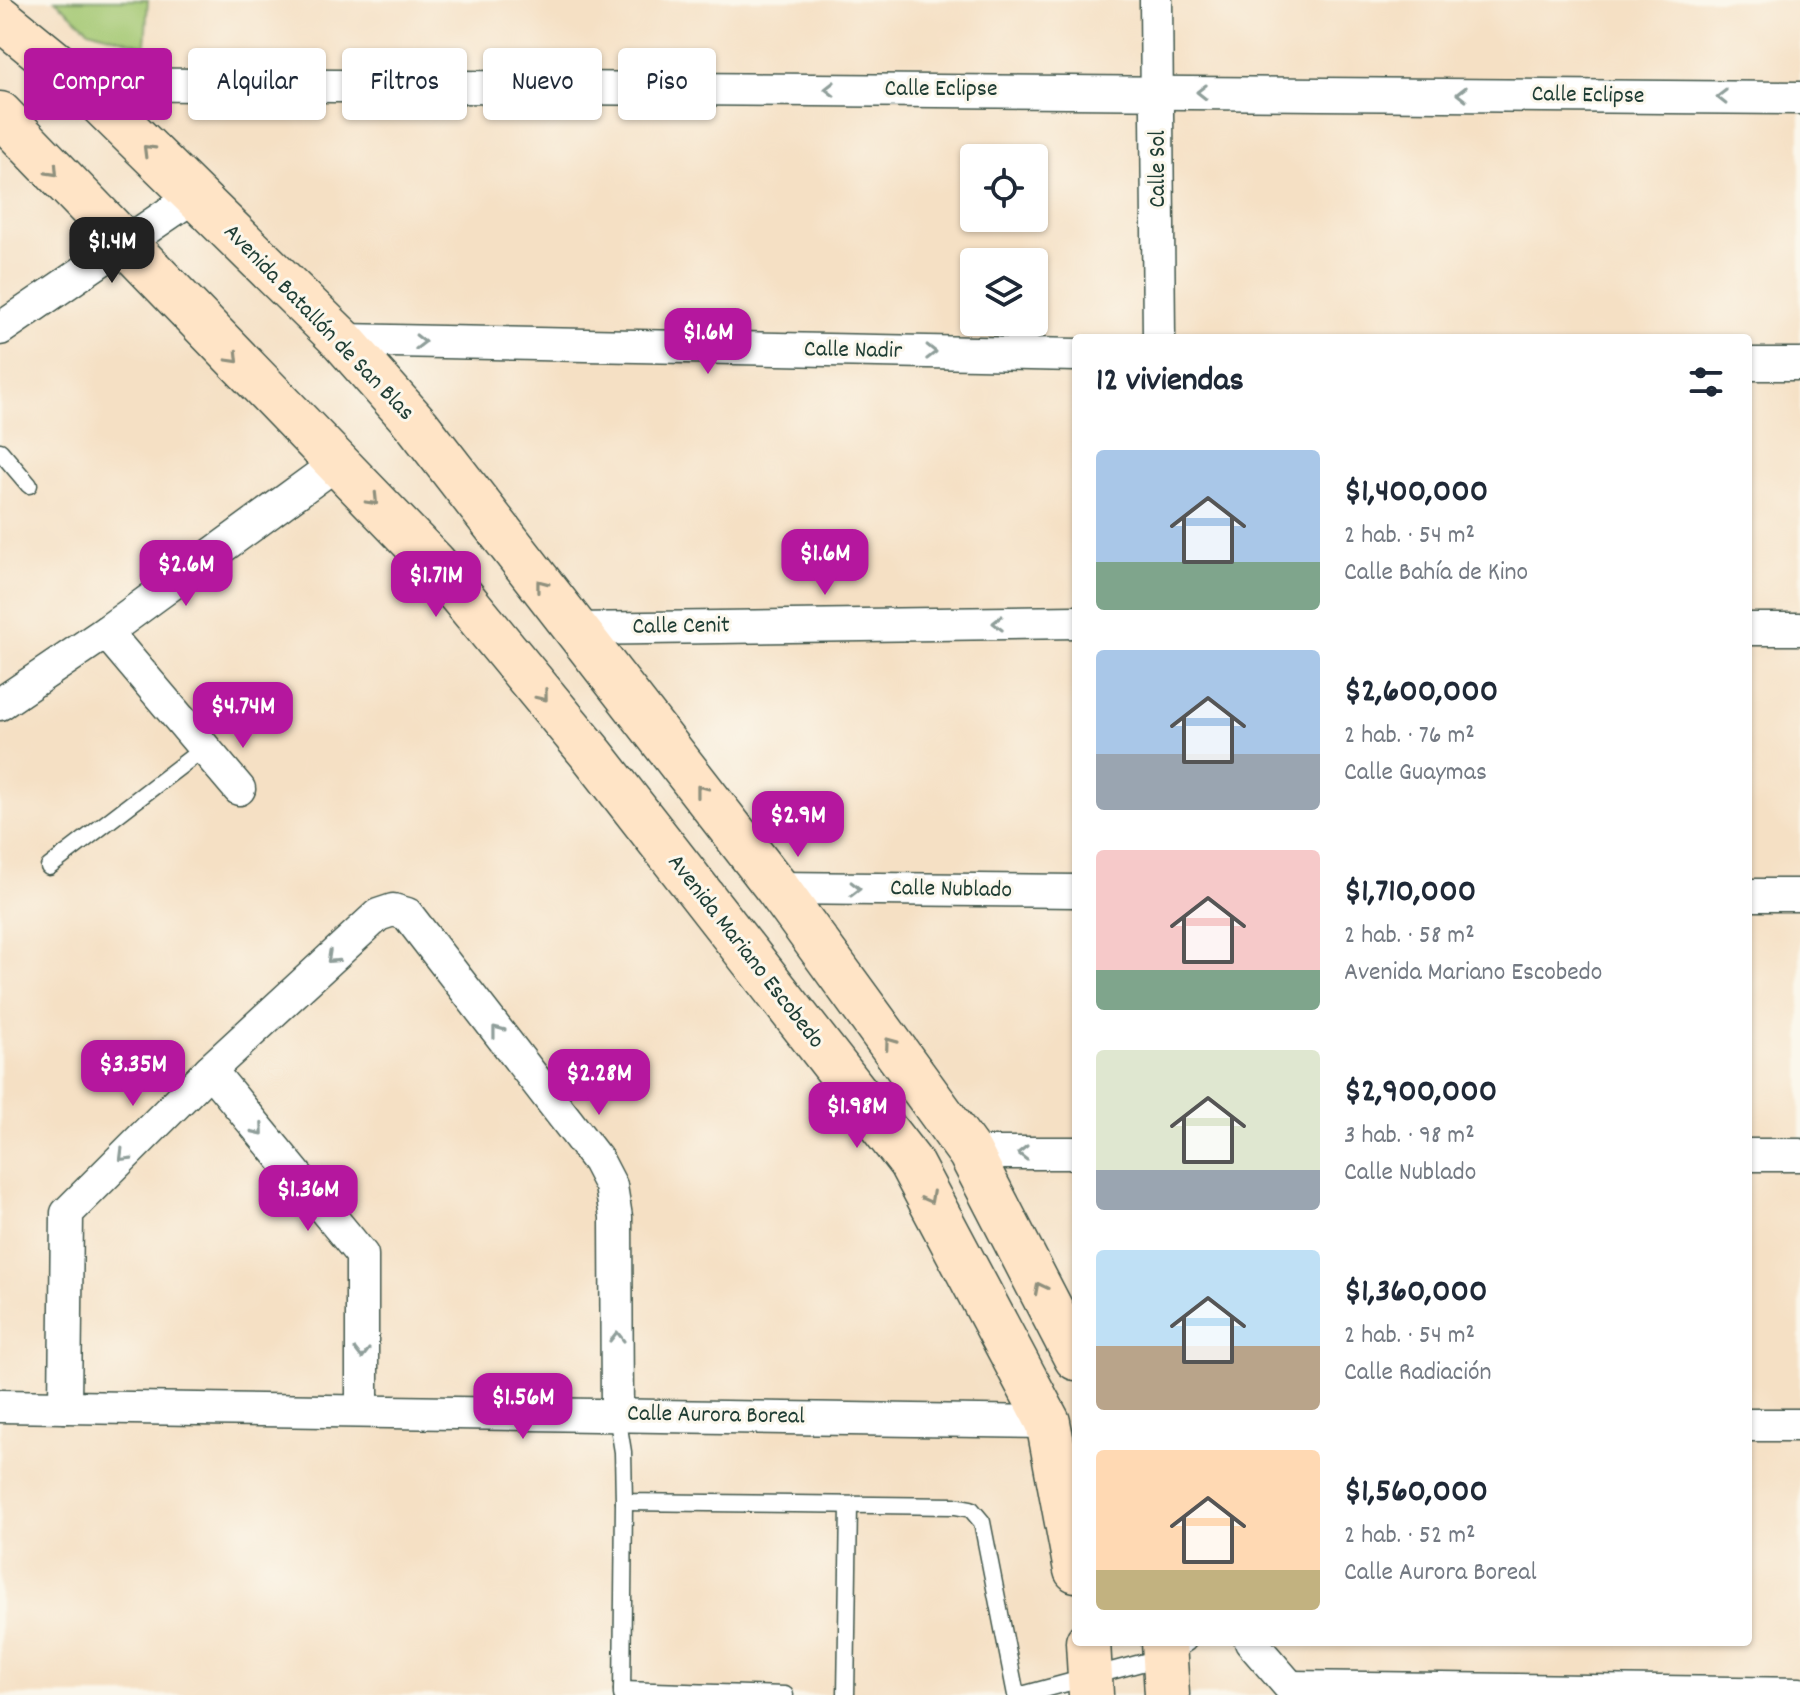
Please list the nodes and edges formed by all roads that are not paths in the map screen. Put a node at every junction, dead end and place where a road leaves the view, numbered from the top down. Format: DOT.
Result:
graph roads {
  1 [pos="1156,0"];
  2 [pos="0,18"];
  3 [pos="37,48"];
  4 [pos="172,85"];
  5 [pos="1159,92"];
  6 [pos="1800,98"];
  7 [pos="0,114"];
  8 [pos="117,120"];
  9 [pos="194,196"];
  10 [pos="122,244"];
  11 [pos="0,329"];
  12 [pos="1159,334"];
  13 [pos="342,340"];
  14 [pos="1072,355"];
  15 [pos="1752,364"];
  16 [pos="1800,364"];
  17 [pos="0,451"];
  18 [pos="328,454"];
  19 [pos="29,485"];
  20 [pos="1072,622"];
  21 [pos="575,629"];
  22 [pos="1752,629"];
  23 [pos="1800,629"];
  24 [pos="106,632"];
  25 [pos="0,704"];
  26 [pos="204,748"];
  27 [pos="239,789"];
  28 [pos="49,867"];
  29 [pos="777,888"];
  30 [pos="1072,891"];
  31 [pos="1752,895"];
  32 [pos="1800,895"];
  33 [pos="210,1070"];
  34 [pos="970,1153"];
  35 [pos="1072,1153"];
  36 [pos="1752,1155"];
  37 [pos="1800,1155"];
  38 [pos="1072,1350"];
  39 [pos="0,1406"];
  40 [pos="65,1407"];
  41 [pos="362,1411"];
  42 [pos="617,1415"];
  43 [pos="1048,1422"];
  44 [pos="1752,1425"];
  45 [pos="1800,1425"];
  46 [pos="624,1502"];
  47 [pos="849,1506"];
  48 [pos="1072,1549"];
  49 [pos="1255,1646"];
  50 [pos="1171,1659"];
  51 [pos="1090,1672"];
  52 [pos="1294,1691"];
  53 [pos="622,1692"];
  54 [pos="1800,1694"];
  55 [pos="785,1695"];
  56 [pos="846,1695"];
  57 [pos="1019,1695"];
  1 -- 5 [label="street, Calle Sol"];
  2 -- 3 [label="main road"];
  5 -- 4 [label="street, Calle Eclipse, one-way"];
  6 -- 5 [label="street, Calle Eclipse, one-way"];
  5 -- 12 [label="street, Calle Sol"];
  7 -- 10 [label="main road, one-way"];
  9 -- 8 [label="main road, Avenida Batallón de San Blas, one-way"];
  9 -- 10 [label="street"];
  9 -- 13 [label="main road, Avenida Batallón de San Blas"];
  10 -- 11 [label="street"];
  10 -- 18 [label="main road, one-way"];
  13 -- 14 [label="street, Calle Nadir, one-way"];
  21 -- 13 [label="main road, Avenida Batallón de San Blas, one-way"];
  15 -- 16 [label="street"];
  17 -- 19 [label="lane"];
  18 -- 24 [label="street"];
  18 -- 43 [label="main road, Avenida Mariano Escobedo, one-way"];
  20 -- 21 [label="street, Calle Cenit, one-way"];
  29 -- 21 [label="main road, one-way"];
  22 -- 23 [label="street"];
  24 -- 25 [label="street"];
  24 -- 26 [label="street"];
  26 -- 27 [label="street"];
  26 -- 28 [label="lane"];
  29 -- 30 [label="street, Calle Nublado, one-way"];
  34 -- 29 [label="main road, one-way"];
  31 -- 32 [label="street"];
  33 -- 40 [label="street, one-way"];
  33 -- 41 [label="street, one-way"];
  42 -- 33 [label="street, one-way"];
  35 -- 34 [label="street, one-way"];
  38 -- 34 [label="main road, one-way"];
  36 -- 37 [label="street"];
  39 -- 40 [label="street, Calle Aurora Boreal"];
  40 -- 41 [label="street, Calle Aurora Boreal"];
  41 -- 42 [label="street, Calle Aurora Boreal"];
  42 -- 43 [label="street, Calle Aurora Boreal"];
  42 -- 46 [label="lane"];
  43 -- 48 [label="main road, Avenida Mariano Escobedo"];
  44 -- 45 [label="street"];
  46 -- 47 [label="lane"];
  46 -- 53 [label="lane"];
  47 -- 56 [label="lane"];
  47 -- 57 [label="lane"];
  49 -- 52 [label="street"];
  50 -- 51 [label="lane"];
  51 -- 57 [label="lane"];
  52 -- 54 [label="street"];
  53 -- 55 [label="lane"];
}
